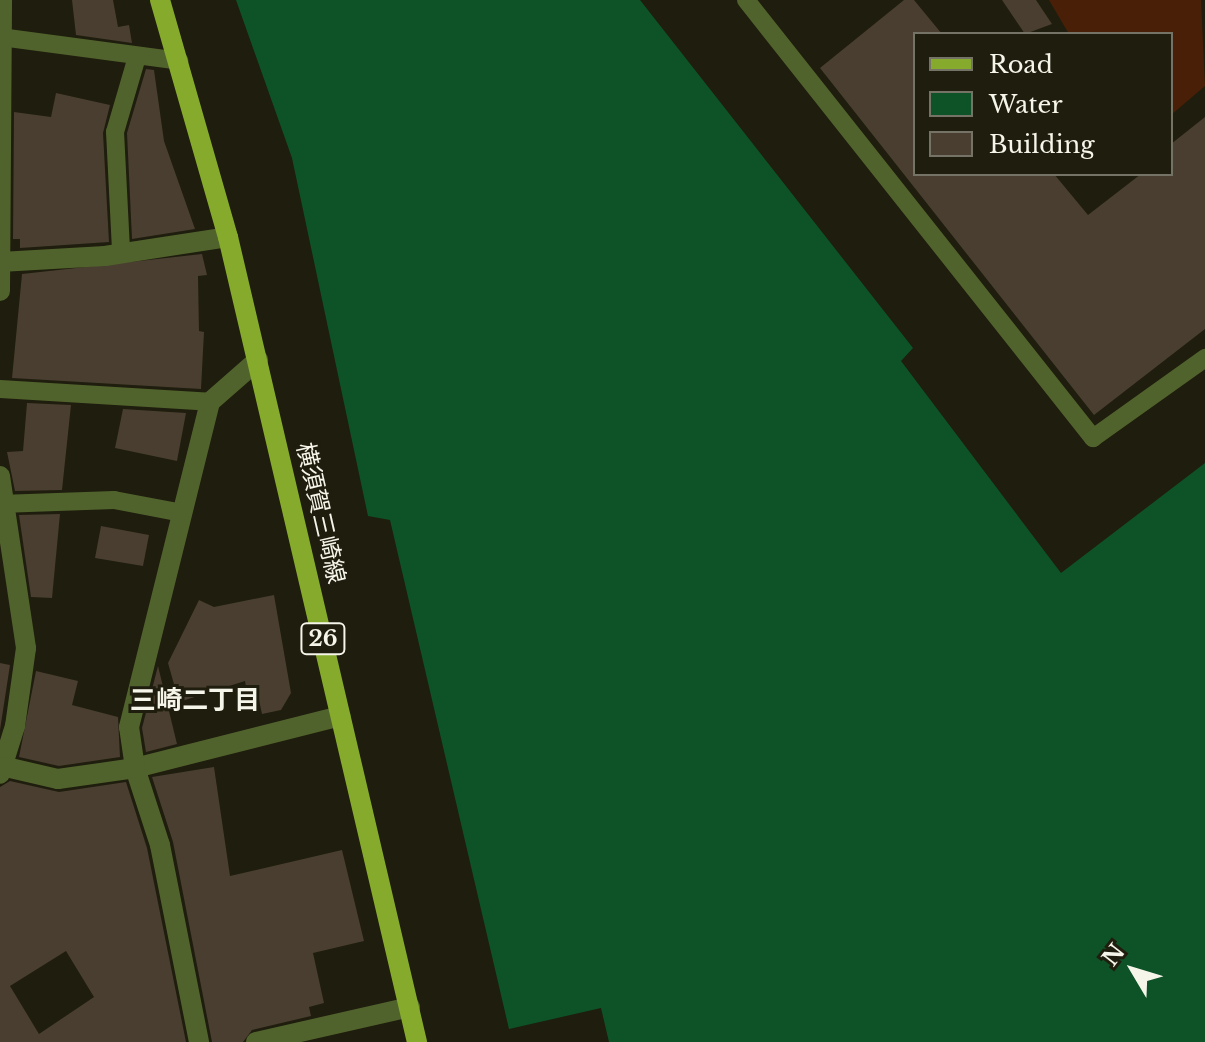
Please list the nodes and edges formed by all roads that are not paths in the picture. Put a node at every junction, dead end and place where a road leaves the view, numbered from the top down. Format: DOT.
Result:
graph roads {
  1 [pos="2,0"];
  2 [pos="160,0"];
  3 [pos="746,0"];
  4 [pos="3,37"];
  5 [pos="136,60"];
  6 [pos="179,61"];
  7 [pos="228,237"];
  8 [pos="121,250"];
  9 [pos="0,262"];
  10 [pos="0,291"];
  11 [pos="1205,358"];
  12 [pos="258,360"];
  13 [pos="0,389"];
  14 [pos="210,402"];
  15 [pos="0,476"];
  16 [pos="0,504"];
  17 [pos="182,513"];
  18 [pos="341,716"];
  19 [pos="135,768"];
  20 [pos="3,770"];
  21 [pos="410,1007"];
  22 [pos="199,1042"];
  23 [pos="256,1042"];
  24 [pos="417,1042"];
  1 -- 4 [label="street"];
  2 -- 6 [label="main road, 横須賀三崎線 / 26"];
  3 -- 11 [label="lane"];
  4 -- 5 [label="lane"];
  4 -- 9 [label="street"];
  5 -- 6 [label="lane"];
  5 -- 8 [label="lane"];
  6 -- 7 [label="main road, 横須賀三崎線 / 26"];
  7 -- 8 [label="street"];
  7 -- 12 [label="main road, 横須賀三崎線 / 26"];
  8 -- 9 [label="street"];
  9 -- 10 [label="street"];
  12 -- 14 [label="street"];
  12 -- 18 [label="main road, 横須賀三崎線 / 26"];
  13 -- 14 [label="lane"];
  14 -- 17 [label="street"];
  15 -- 16 [label="street"];
  16 -- 17 [label="lane"];
  16 -- 20 [label="street"];
  17 -- 19 [label="street"];
  18 -- 19 [label="street"];
  18 -- 21 [label="main road, 横須賀三崎線 / 26"];
  19 -- 20 [label="street"];
  19 -- 22 [label="street"];
  21 -- 23 [label="street"];
  21 -- 24 [label="main road, 横須賀三崎線 / 26"];
}
